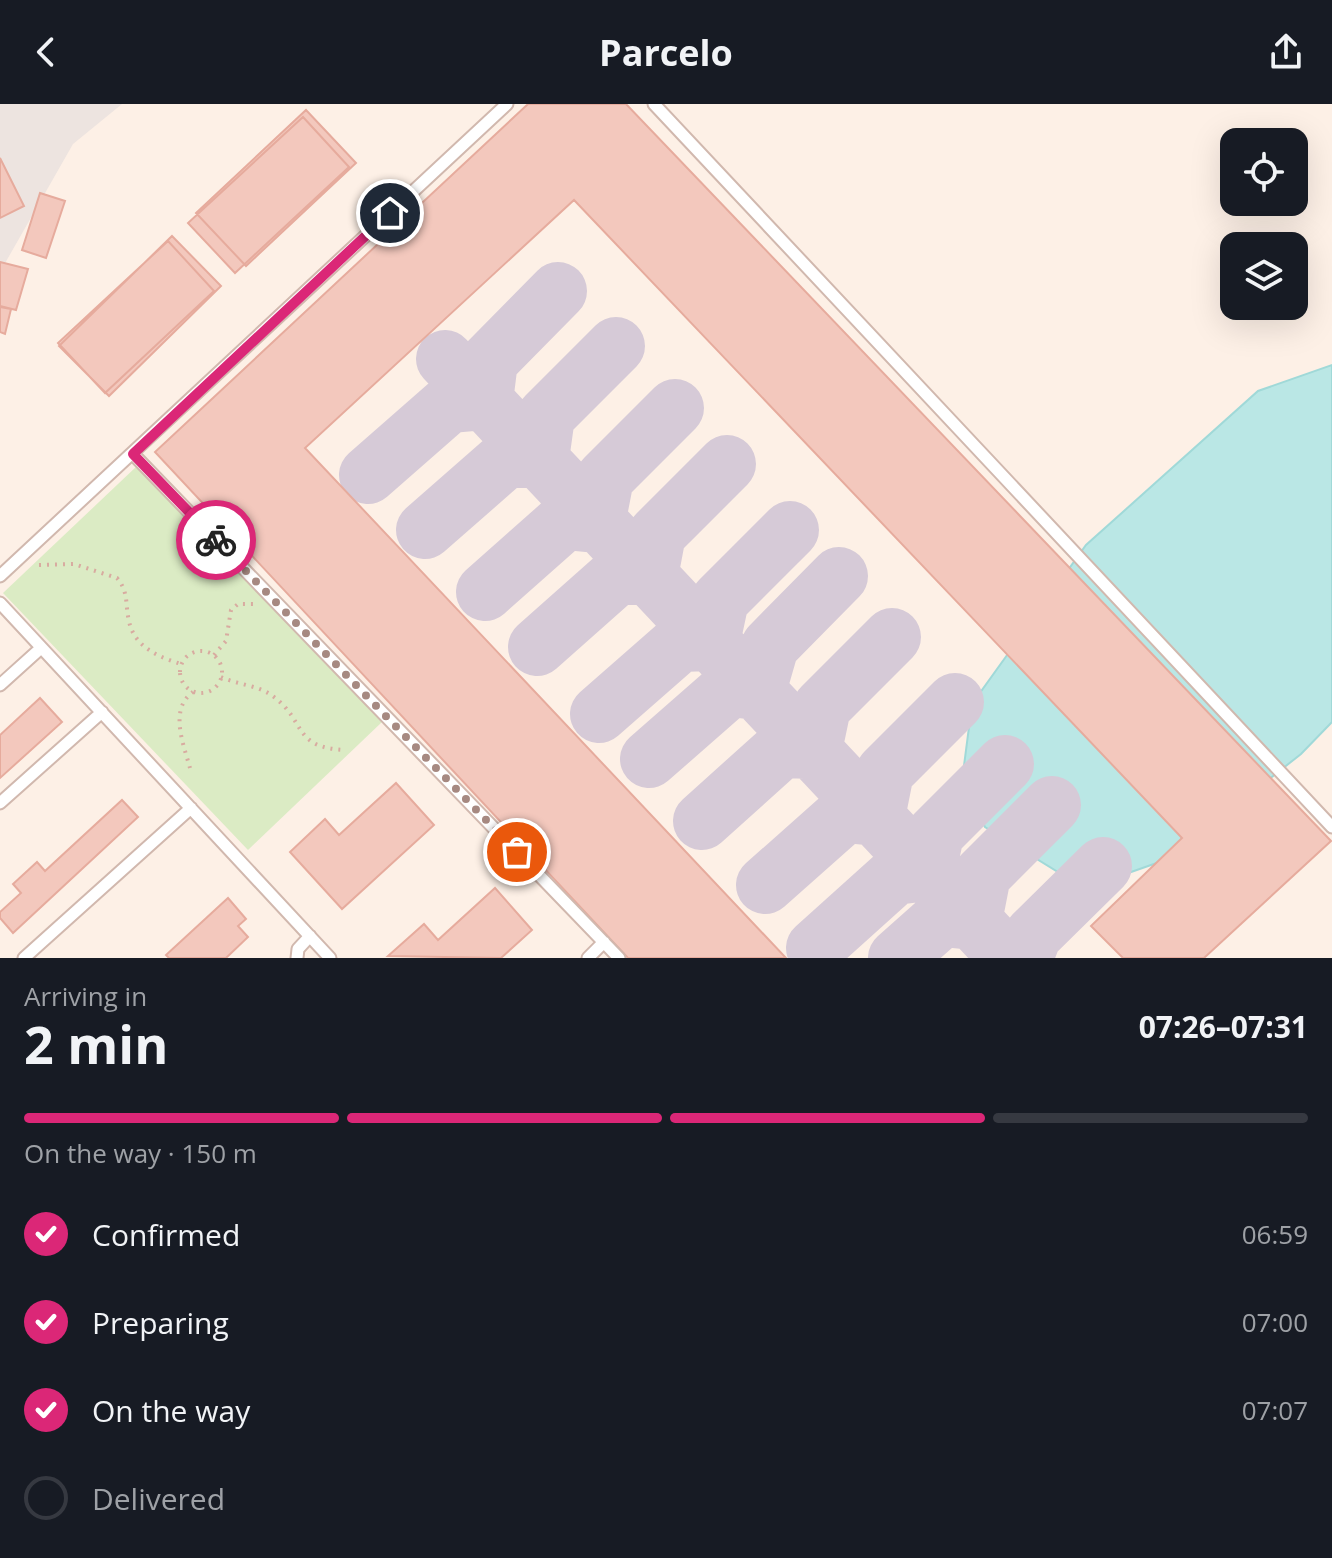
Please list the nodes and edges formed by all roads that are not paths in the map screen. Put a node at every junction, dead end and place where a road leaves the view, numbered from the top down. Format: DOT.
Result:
graph roads {
  1 [pos="507,104"];
  2 [pos="654,104"];
  3 [pos="133,454"];
  4 [pos="0,576"];
  5 [pos="0,603"];
  6 [pos="41,648"];
  7 [pos="0,685"];
  8 [pos="102,712"];
  9 [pos="0,803"];
  10 [pos="191,808"];
  11 [pos="1332,827"];
  12 [pos="310,936"];
  13 [pos="604,942"];
  14 [pos="24,958"];
  15 [pos="297,958"];
  16 [pos="330,958"];
  17 [pos="588,958"];
  18 [pos="619,958"];
  1 -- 3 [label="lane"];
  2 -- 11 [label="lane"];
  3 -- 4 [label="lane"];
  3 -- 13 [label="lane"];
  5 -- 6 [label="lane"];
  6 -- 7 [label="lane"];
  6 -- 8 [label="lane"];
  8 -- 9 [label="lane"];
  8 -- 10 [label="lane"];
  10 -- 12 [label="lane"];
  10 -- 14 [label="lane"];
  12 -- 15 [label="lane"];
  12 -- 16 [label="lane"];
  13 -- 17 [label="lane"];
  13 -- 18 [label="lane"];
}
